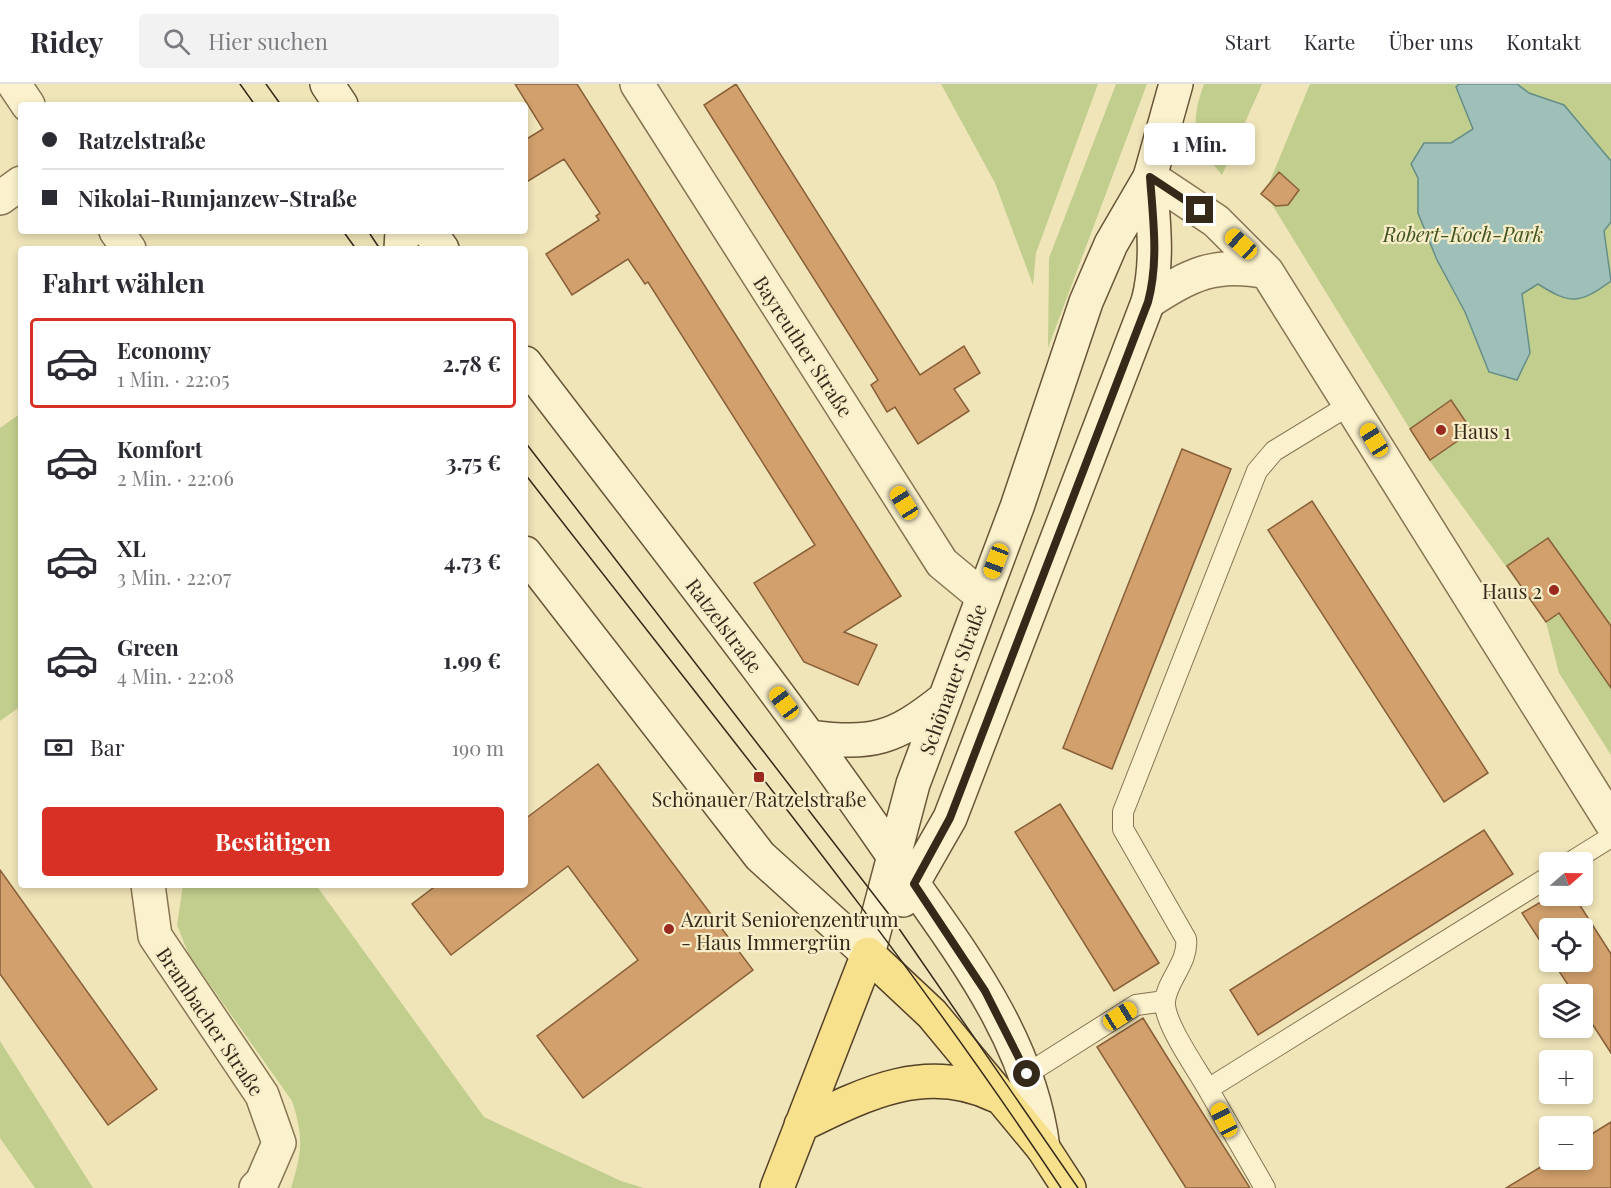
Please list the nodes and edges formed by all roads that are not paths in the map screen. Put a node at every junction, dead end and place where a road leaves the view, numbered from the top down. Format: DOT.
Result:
graph roads {
  1 [pos="14,84"];
  2 [pos="327,84"];
  3 [pos="637,84"];
  4 [pos="1176,84"];
  5 [pos="26,102"];
  6 [pos="339,102"];
  7 [pos="1150,177"];
  8 [pos="18,185"];
  9 [pos="0,198"];
  10 [pos="1267,272"];
  11 [pos="1148,302"];
  12 [pos="528,367"];
  13 [pos="1351,404"];
  14 [pos="528,557"];
  15 [pos="983,597"];
  16 [pos="943,700"];
  17 [pos="810,736"];
  18 [pos="1611,822"];
  19 [pos="1611,837"];
  20 [pos="1587,852"];
  21 [pos="894,856"];
  22 [pos="1539,883"];
  23 [pos="914,884"];
  24 [pos="148,888"];
  25 [pos="868,954"];
  26 [pos="1165,1001"];
  27 [pos="1027,1074"];
  28 [pos="1208,1089"];
  29 [pos="997,1096"];
  30 [pos="801,1125"];
  31 [pos="1043,1149"];
  32 [pos="256,1188"];
  33 [pos="777,1188"];
  34 [pos="1069,1188"];
  35 [pos="1265,1188"];
  1 -- 5 [label="main road"];
  2 -- 6 [label="main road"];
  3 -- 15 [label="main road, Bayreuther Straße"];
  4 -- 7 [label="main road, Schönauer Straße"];
  7 -- 10 [label="main road"];
  7 -- 11 [label="main road, Schönauer Straße"];
  7 -- 15 [label="main road, Schönauer Straße"];
  8 -- 9 [label="main road"];
  10 -- 11 [label="main road"];
  10 -- 13 [label="main road"];
  11 -- 23 [label="main road, Schönauer Straße"];
  12 -- 17 [label="main road, Ratzelstraße"];
  13 -- 18 [label="main road"];
  13 -- 26 [label="lane"];
  14 -- 25 [label="main road, Ratzelstraße"];
  15 -- 16 [label="main road, Schönauer Straße"];
  16 -- 17 [label="main road"];
  16 -- 21 [label="main road, Schönauer Straße"];
  17 -- 21 [label="main road, Ratzelstraße"];
  19 -- 20 [label="lane"];
  21 -- 23 [label="main road, Ratzelstraße"];
  21 -- 25 [label="main road, Schönauer Straße"];
  22 -- 28 [label="lane"];
  23 -- 25 [label="main road, Schönauer Straße"];
  23 -- 27 [label="main road, Ratzelstraße"];
  24 -- 32 [label="main road, Brambacher Straße"];
  25 -- 29 [label="main road, Ratzelstraße"];
  25 -- 30 [label="main road, Schönauer Straße"];
  26 -- 27 [label="lane"];
  26 -- 28 [label="lane"];
  27 -- 31 [label="main road, Ratzelstraße"];
  28 -- 35 [label="lane"];
  29 -- 30 [label="main road, Ratzelstraße"];
  29 -- 31 [label="main road, Ratzelstraße"];
  30 -- 33 [label="main road, Schönauer Straße"];
  31 -- 34 [label="main road, Ratzelstraße"];
}
